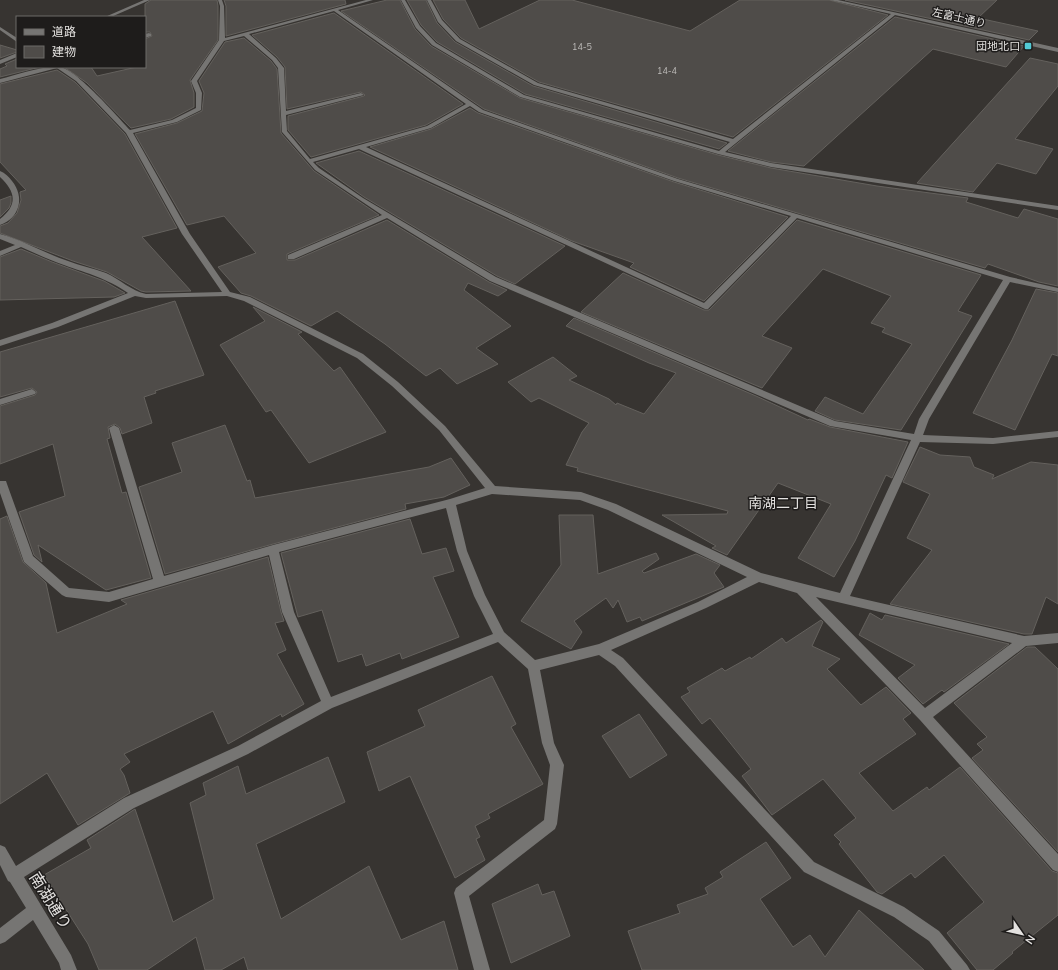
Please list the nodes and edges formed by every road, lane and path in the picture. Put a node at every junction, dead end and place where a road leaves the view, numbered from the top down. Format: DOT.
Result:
graph roads {
  1 [pos="148,0"];
  2 [pos="220,0"];
  3 [pos="371,0"];
  4 [pos="403,0"];
  5 [pos="429,0"];
  6 [pos="832,0"];
  7 [pos="334,10"];
  8 [pos="894,14"];
  9 [pos="109,16"];
  10 [pos="0,28"];
  11 [pos="245,34"];
  12 [pos="16,39"];
  13 [pos="222,40"];
  14 [pos="1058,50"];
  15 [pos="16,55"];
  16 [pos="0,62"];
  17 [pos="53,68"];
  18 [pos="59,68"];
  19 [pos="0,81"];
  20 [pos="360,95"];
  21 [pos="470,104"];
  22 [pos="283,114"];
  23 [pos="129,132"];
  24 [pos="733,141"];
  25 [pos="360,147"];
  26 [pos="720,153"];
  27 [pos="309,161"];
  28 [pos="0,173"];
  29 [pos="1058,208"];
  30 [pos="387,215"];
  31 [pos="795,216"];
  32 [pos="0,223"];
  33 [pos="0,236"];
  34 [pos="22,244"];
  35 [pos="0,254"];
  36 [pos="291,257"];
  37 [pos="1008,280"];
  38 [pos="1058,290"];
  39 [pos="134,294"];
  40 [pos="227,294"];
  41 [pos="0,344"];
  42 [pos="32,392"];
  43 [pos="0,402"];
  44 [pos="114,428"];
  45 [pos="1058,434"];
  46 [pos="917,438"];
  47 [pos="0,485"];
  48 [pos="492,490"];
  49 [pos="450,503"];
  50 [pos="273,549"];
  51 [pos="758,576"];
  52 [pos="160,583"];
  53 [pos="801,589"];
  54 [pos="843,598"];
  55 [pos="500,636"];
  56 [pos="1058,638"];
  57 [pos="1024,641"];
  58 [pos="600,649"];
  59 [pos="533,666"];
  60 [pos="328,704"];
  61 [pos="924,716"];
  62 [pos="0,852"];
  63 [pos="1058,865"];
  64 [pos="13,876"];
  65 [pos="35,910"];
  66 [pos="0,937"];
  67 [pos="70,970"];
  68 [pos="482,970"];
  69 [pos="962,970"];
  1 -- 9 [label="street"];
  2 -- 13 [label="street"];
  3 -- 7 [label="street"];
  4 -- 26 [label="street"];
  5 -- 24 [label="street"];
  6 -- 8 [label="street, 左富士通り"];
  7 -- 11 [label="street"];
  7 -- 21 [label="street"];
  8 -- 14 [label="street, 左富士通り"];
  8 -- 24 [label="street"];
  10 -- 12 [label="street"];
  11 -- 13 [label="street"];
  11 -- 22 [label="street"];
  13 -- 23 [label="street"];
  15 -- 16 [label="street"];
  17 -- 19 [label="street"];
  18 -- 23 [label="street"];
  20 -- 22 [label="street"];
  21 -- 25 [label="street"];
  21 -- 31 [label="street"];
  22 -- 27 [label="street"];
  23 -- 40 [label="street"];
  24 -- 26 [label="street"];
  25 -- 27 [label="street"];
  25 -- 31 [label="street"];
  26 -- 29 [label="street"];
  27 -- 30 [label="street"];
  28 -- 32 [label="street"];
  30 -- 36 [label="street"];
  30 -- 46 [label="street"];
  31 -- 37 [label="street"];
  33 -- 34 [label="street"];
  34 -- 35 [label="street"];
  34 -- 39 [label="street"];
  37 -- 38 [label="street"];
  37 -- 46 [label="street"];
  39 -- 40 [label="street"];
  39 -- 41 [label="street"];
  40 -- 48 [label="street"];
  42 -- 43 [label="street"];
  44 -- 52 [label="street"];
  45 -- 46 [label="street"];
  46 -- 54 [label="street"];
  47 -- 52 [label="street"];
  48 -- 49 [label="street"];
  48 -- 51 [label="street"];
  49 -- 50 [label="street"];
  49 -- 55 [label="street"];
  50 -- 52 [label="street"];
  50 -- 60 [label="street"];
  51 -- 53 [label="street"];
  51 -- 58 [label="street"];
  53 -- 54 [label="street"];
  53 -- 61 [label="street"];
  54 -- 57 [label="street"];
  55 -- 59 [label="street"];
  55 -- 60 [label="street"];
  56 -- 57 [label="street"];
  57 -- 61 [label="street"];
  58 -- 59 [label="street"];
  58 -- 69 [label="street"];
  59 -- 68 [label="street"];
  60 -- 64 [label="street"];
  61 -- 63 [label="street"];
  62 -- 64 [label="street, 南湖通り"];
  64 -- 65 [label="street, 南湖通り"];
  65 -- 66 [label="street"];
  65 -- 67 [label="street, 南湖通り"];
}
